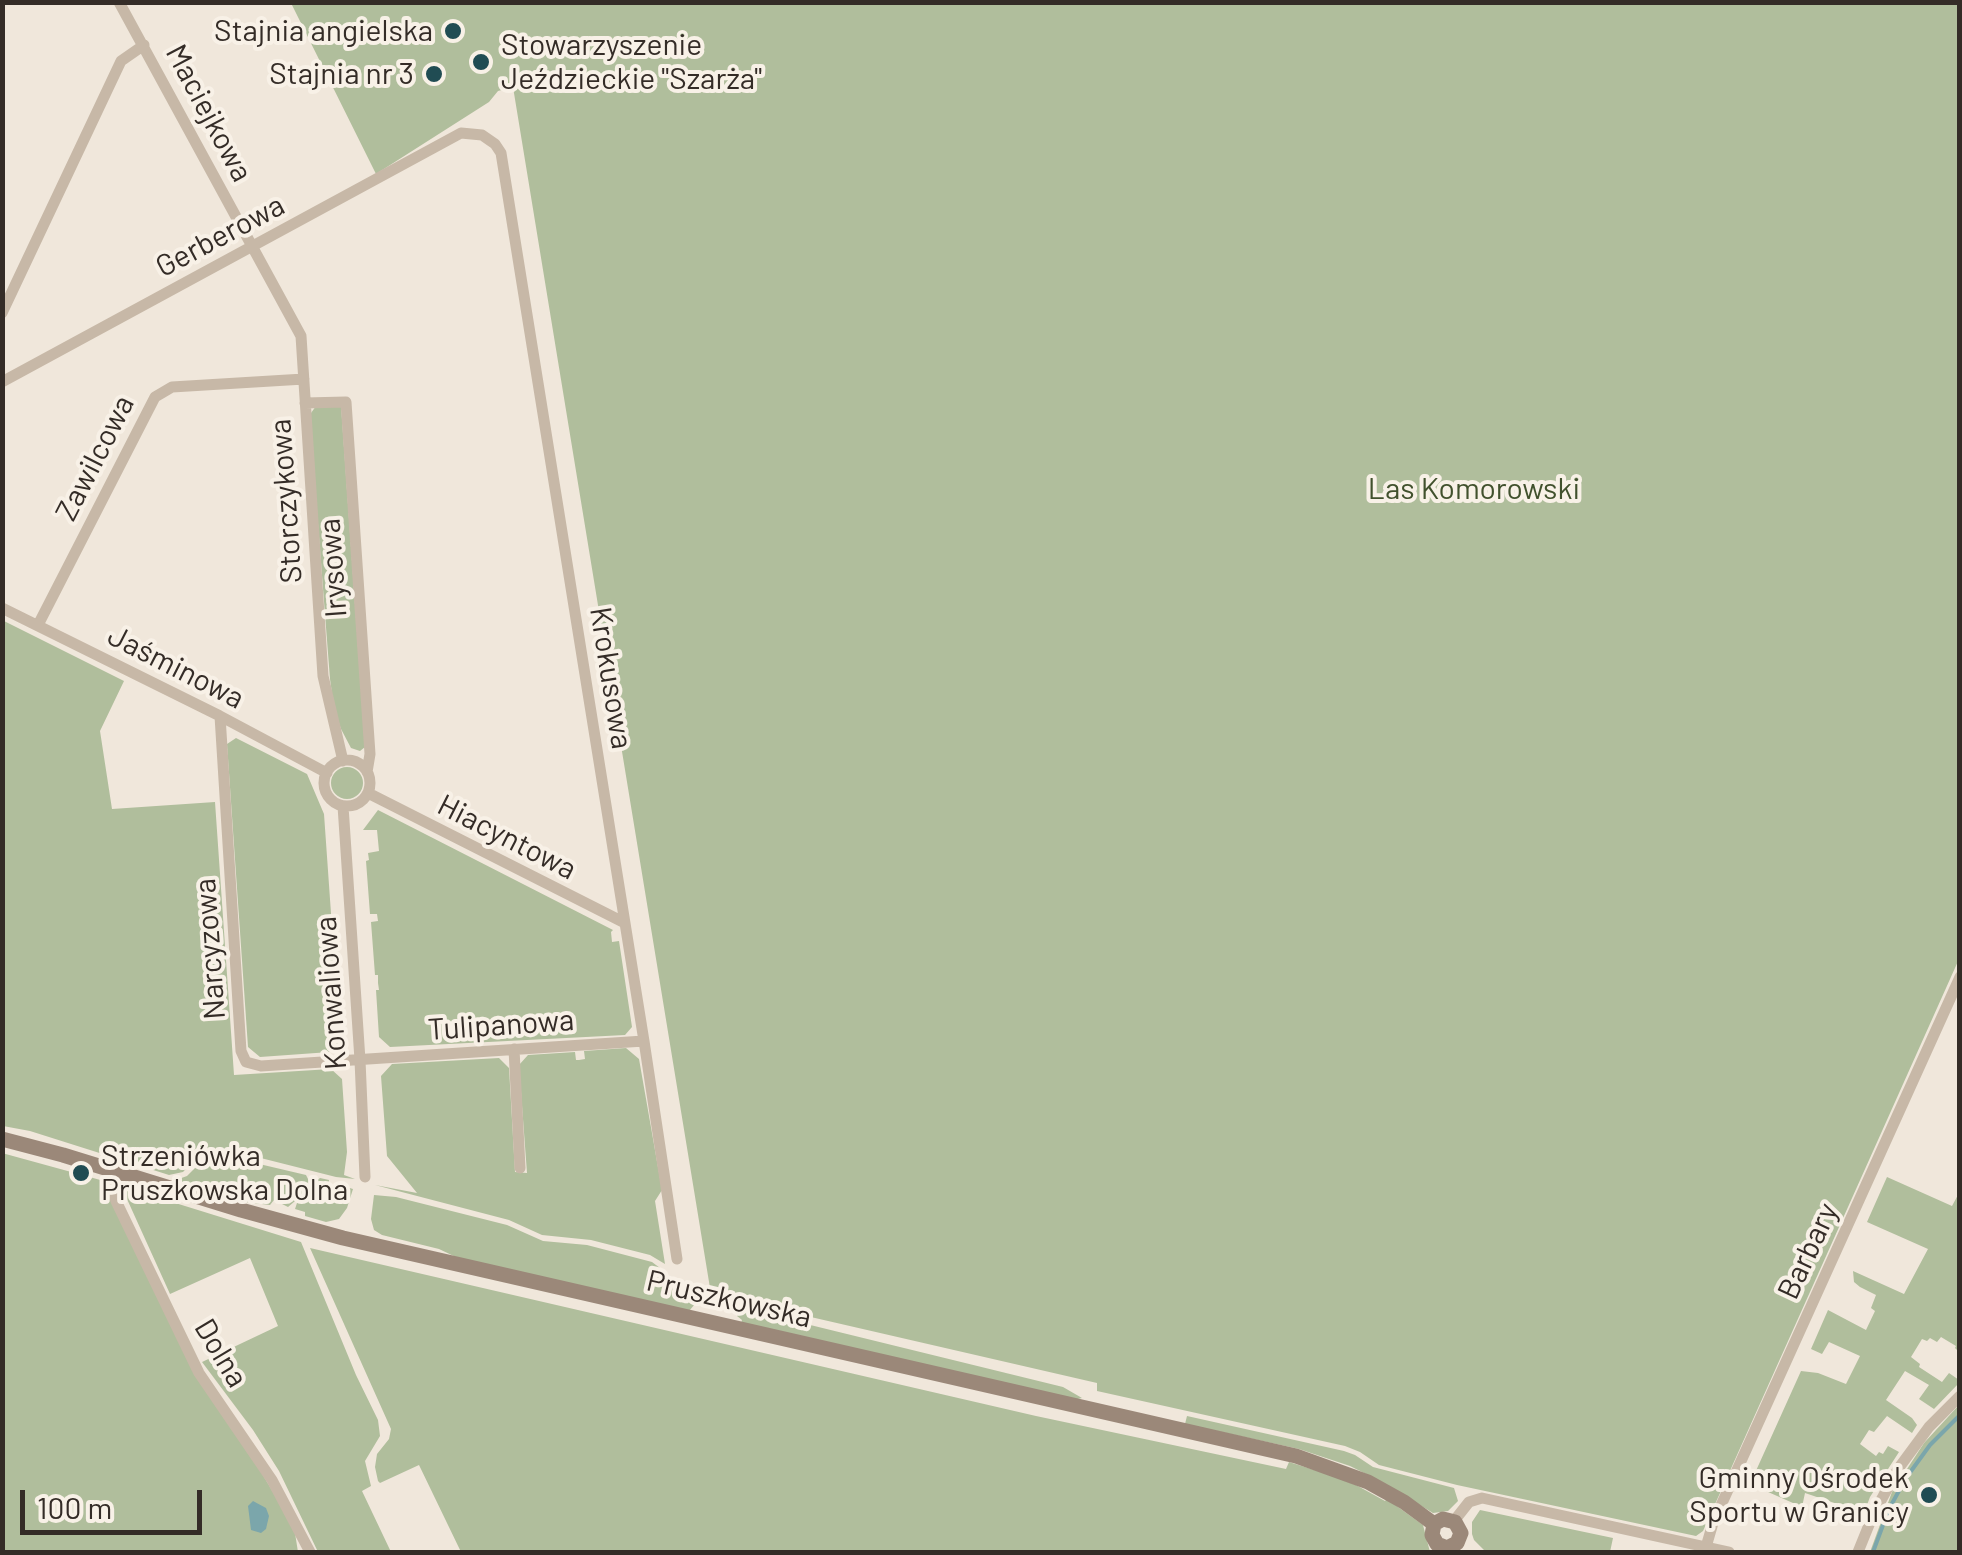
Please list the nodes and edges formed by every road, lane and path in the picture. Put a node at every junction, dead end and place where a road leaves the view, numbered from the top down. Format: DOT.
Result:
graph roads {
  1 [pos="119,2"];
  2 [pos="144,45"];
  3 [pos="461,133"];
  4 [pos="253,247"];
  5 [pos="2,313"];
  6 [pos="304,379"];
  7 [pos="2,382"];
  8 [pos="305,403"];
  9 [pos="2,608"];
  10 [pos="38,625"];
  11 [pos="220,716"];
  12 [pos="343,761"];
  13 [pos="327,772"];
  14 [pos="367,772"];
  15 [pos="368,793"];
  16 [pos="343,806"];
  17 [pos="625,924"];
  18 [pos="1960,977"];
  19 [pos="644,1041"];
  20 [pos="514,1049"];
  21 [pos="360,1060"];
  22 [pos="2,1140"];
  23 [pos="520,1168"];
  24 [pos="112,1169"];
  25 [pos="365,1177"];
  26 [pos="677,1258"];
  27 [pos="1960,1396"];
  28 [pos="1454,1521"];
  29 [pos="1434,1524"];
  30 [pos="1706,1547"];
  31 [pos="1463,1548"];
  32 [pos="310,1552"];
  33 [pos="1730,1552"];
  34 [pos="1858,1552"];
  1 -- 2 [label="street, Maciejkowa"];
  2 -- 4 [label="street, Maciejkowa"];
  2 -- 5 [label="street"];
  3 -- 4 [label="street, Gerberowa"];
  3 -- 17 [label="street, Krokusowa"];
  4 -- 6 [label="street, Storczykowa"];
  4 -- 7 [label="street, Gerberowa"];
  6 -- 8 [label="street, Storczykowa"];
  6 -- 10 [label="street, Zawilcowa"];
  8 -- 12 [label="street, Storczykowa"];
  8 -- 14 [label="street, Irysowa"];
  9 -- 10 [label="street, Jaśminowa"];
  10 -- 11 [label="street, Jaśminowa"];
  11 -- 13 [label="street, Jaśminowa"];
  11 -- 21 [label="street, Narcyzowa"];
  12 -- 13 [label="street"];
  12 -- 14 [label="street"];
  13 -- 16 [label="street"];
  14 -- 15 [label="street"];
  15 -- 16 [label="street"];
  15 -- 17 [label="street, Hiacyntowa"];
  16 -- 21 [label="street, Konwaliowa"];
  17 -- 19 [label="street, Krokusowa"];
  18 -- 30 [label="street, Barbary"];
  19 -- 20 [label="street, Tulipanowa"];
  19 -- 26 [label="street, Krokusowa"];
  20 -- 21 [label="street, Tulipanowa"];
  20 -- 23 [label="street"];
  21 -- 25 [label="street, Konwaliowa"];
  22 -- 24 [label="street, Pruszkowska"];
  24 -- 29 [label="street, Pruszkowska"];
  24 -- 32 [label="street, Dolna"];
  27 -- 34 [label="street"];
  28 -- 29 [label="street"];
  28 -- 30 [label="street"];
  28 -- 31 [label="street"];
  29 -- 31 [label="street"];
  30 -- 33 [label="street"];
}
